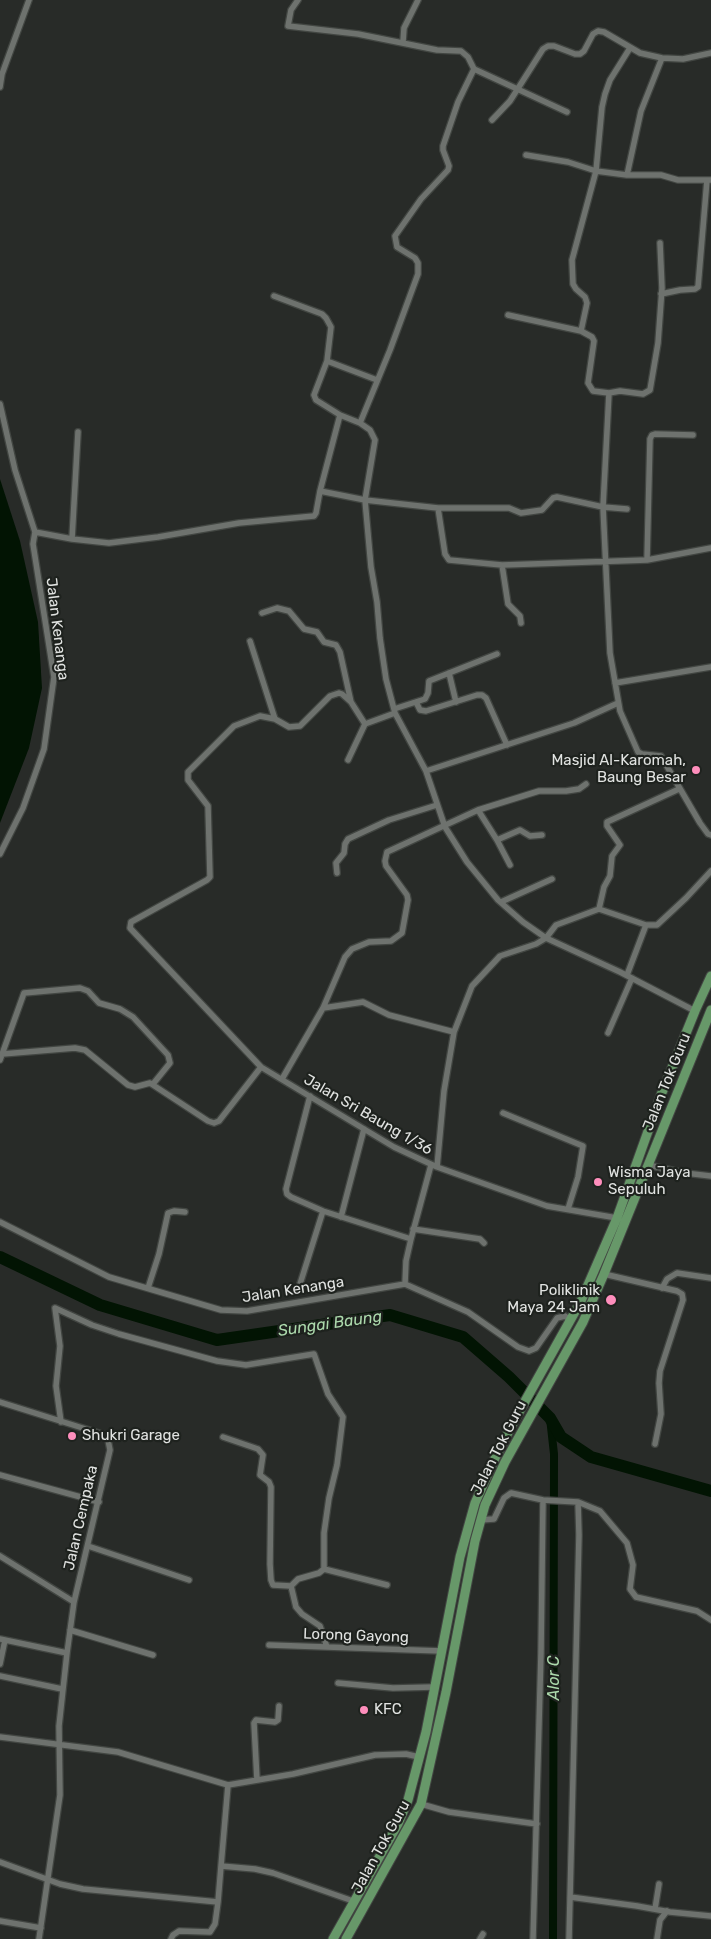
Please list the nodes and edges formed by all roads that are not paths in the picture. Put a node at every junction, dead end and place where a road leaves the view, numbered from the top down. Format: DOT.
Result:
graph roads {
  1 [pos="29,0"];
  2 [pos="298,0"];
  3 [pos="418,0"];
  4 [pos="403,42"];
  5 [pos="630,48"];
  6 [pos="711,53"];
  7 [pos="662,58"];
  8 [pos="474,70"];
  9 [pos="0,87"];
  10 [pos="518,89"];
  11 [pos="567,112"];
  12 [pos="492,120"];
  13 [pos="526,155"];
  14 [pos="596,171"];
  15 [pos="627,175"];
  16 [pos="709,180"];
  17 [pos="660,243"];
  18 [pos="661,294"];
  19 [pos="274,296"];
  20 [pos="508,315"];
  21 [pos="581,331"];
  22 [pos="327,361"];
  23 [pos="377,380"];
  24 [pos="609,393"];
  25 [pos="0,404"];
  26 [pos="340,416"];
  27 [pos="360,423"];
  28 [pos="78,432"];
  29 [pos="693,435"];
  30 [pos="320,491"];
  31 [pos="365,500"];
  32 [pos="603,506"];
  33 [pos="438,508"];
  34 [pos="627,509"];
  35 [pos="35,532"];
  36 [pos="72,539"];
  37 [pos="711,548"];
  38 [pos="647,560"];
  39 [pos="605,561"];
  40 [pos="502,565"];
  41 [pos="262,612"];
  42 [pos="521,623"];
  43 [pos="250,641"];
  44 [pos="497,654"];
  45 [pos="711,667"];
  46 [pos="448,673"];
  47 [pos="615,683"];
  48 [pos="351,702"];
  49 [pos="416,702"];
  50 [pos="456,702"];
  51 [pos="618,703"];
  52 [pos="394,711"];
  53 [pos="275,719"];
  54 [pos="365,724"];
  55 [pos="507,745"];
  56 [pos="348,760"];
  57 [pos="426,771"];
  58 [pos="586,784"];
  59 [pos="679,788"];
  60 [pos="438,805"];
  61 [pos="478,810"];
  62 [pos="445,827"];
  63 [pos="542,835"];
  64 [pos="711,835"];
  65 [pos="498,840"];
  66 [pos="0,854"];
  67 [pos="510,866"];
  68 [pos="711,871"];
  69 [pos="338,873"];
  70 [pos="552,880"];
  71 [pos="501,902"];
  72 [pos="599,909"];
  73 [pos="646,925"];
  74 [pos="546,938"];
  75 [pos="711,976"];
  76 [pos="629,977"];
  77 [pos="323,1008"];
  78 [pos="711,1010"];
  79 [pos="695,1011"];
  80 [pos="708,1027"];
  81 [pos="454,1032"];
  82 [pos="608,1033"];
  83 [pos="684,1040"];
  84 [pos="696,1045"];
  85 [pos="1,1057"];
  86 [pos="261,1066"];
  87 [pos="282,1079"];
  88 [pos="153,1084"];
  89 [pos="310,1096"];
  90 [pos="503,1113"];
  91 [pos="364,1129"];
  92 [pos="648,1165"];
  93 [pos="434,1166"];
  94 [pos="711,1176"];
  95 [pos="568,1210"];
  96 [pos="185,1212"];
  97 [pos="323,1212"];
  98 [pos="341,1217"];
  99 [pos="617,1218"];
  100 [pos="0,1222"];
  101 [pos="413,1229"];
  102 [pos="411,1239"];
  103 [pos="484,1243"];
  104 [pos="604,1274"];
  105 [pos="711,1278"];
  106 [pos="300,1284"];
  107 [pos="405,1284"];
  108 [pos="148,1288"];
  109 [pos="662,1288"];
  110 [pos="571,1321"];
  111 [pos="0,1402"];
  112 [pos="61,1422"];
  113 [pos="223,1437"];
  114 [pos="655,1444"];
  115 [pos="0,1475"];
  116 [pos="545,1500"];
  117 [pos="98,1502"];
  118 [pos="578,1502"];
  119 [pos="480,1520"];
  120 [pos="88,1546"];
  121 [pos="0,1556"];
  122 [pos="324,1570"];
  123 [pos="189,1580"];
  124 [pos="387,1585"];
  125 [pos="290,1586"];
  126 [pos="74,1602"];
  127 [pos="711,1620"];
  128 [pos="70,1630"];
  129 [pos="3,1640"];
  130 [pos="269,1645"];
  131 [pos="327,1647"];
  132 [pos="442,1651"];
  133 [pos="67,1653"];
  134 [pos="153,1655"];
  135 [pos="0,1664"];
  136 [pos="0,1676"];
  137 [pos="338,1683"];
  138 [pos="434,1687"];
  139 [pos="62,1689"];
  140 [pos="279,1706"];
  141 [pos="0,1737"];
  142 [pos="59,1743"];
  143 [pos="419,1757"];
  144 [pos="257,1780"];
  145 [pos="414,1780"];
  146 [pos="426,1781"];
  147 [pos="228,1785"];
  148 [pos="421,1804"];
  149 [pos="537,1824"];
  150 [pos="0,1862"];
  151 [pos="221,1866"];
  152 [pos="48,1879"];
  153 [pos="659,1884"];
  154 [pos="570,1897"];
  155 [pos="354,1901"];
  156 [pos="218,1902"];
  157 [pos="655,1909"];
  158 [pos="667,1911"];
  159 [pos="711,1916"];
  160 [pos="0,1921"];
  161 [pos="41,1928"];
  162 [pos="39,1939"];
  163 [pos="171,1939"];
  164 [pos="333,1939"];
  165 [pos="346,1939"];
  166 [pos="533,1939"];
  167 [pos="569,1939"];
  168 [pos="657,1939"];
  1 -- 9 [label="street"];
  2 -- 4 [label="street"];
  3 -- 4 [label="street"];
  4 -- 8 [label="street"];
  5 -- 7 [label="street"];
  5 -- 10 [label="street"];
  5 -- 14 [label="street"];
  6 -- 7 [label="street"];
  7 -- 15 [label="street"];
  8 -- 10 [label="street"];
  8 -- 23 [label="street"];
  10 -- 11 [label="street"];
  10 -- 12 [label="street"];
  13 -- 14 [label="street"];
  14 -- 15 [label="street"];
  14 -- 21 [label="street"];
  15 -- 16 [label="street"];
  16 -- 18 [label="street"];
  17 -- 18 [label="street"];
  18 -- 24 [label="street"];
  19 -- 22 [label="street"];
  20 -- 21 [label="street"];
  21 -- 24 [label="street"];
  22 -- 23 [label="street"];
  22 -- 26 [label="street"];
  23 -- 27 [label="street"];
  24 -- 32 [label="street"];
  25 -- 35 [label="street, Jalan Kenanga"];
  26 -- 27 [label="street"];
  26 -- 30 [label="street"];
  27 -- 31 [label="street"];
  28 -- 36 [label="street"];
  29 -- 38 [label="street"];
  30 -- 31 [label="street"];
  30 -- 36 [label="street"];
  31 -- 33 [label="street"];
  31 -- 52 [label="street"];
  32 -- 33 [label="street"];
  32 -- 34 [label="street"];
  32 -- 39 [label="street"];
  33 -- 40 [label="street"];
  35 -- 36 [label="street"];
  35 -- 66 [label="street, Jalan Kenanga"];
  37 -- 38 [label="street"];
  38 -- 39 [label="street"];
  39 -- 40 [label="street"];
  39 -- 47 [label="street"];
  40 -- 42 [label="street"];
  41 -- 48 [label="street"];
  43 -- 53 [label="street"];
  44 -- 46 [label="street"];
  45 -- 47 [label="street"];
  46 -- 49 [label="street"];
  46 -- 50 [label="street"];
  47 -- 51 [label="street"];
  48 -- 53 [label="street"];
  48 -- 54 [label="street"];
  49 -- 50 [label="street"];
  49 -- 52 [label="street"];
  50 -- 55 [label="street"];
  51 -- 55 [label="street"];
  51 -- 59 [label="street"];
  52 -- 54 [label="street"];
  52 -- 57 [label="street"];
  53 -- 86 [label="street, Jalan Sri Baung 1/36"];
  54 -- 56 [label="street"];
  55 -- 57 [label="street"];
  57 -- 60 [label="street"];
  58 -- 61 [label="street"];
  59 -- 64 [label="street"];
  59 -- 72 [label="street"];
  60 -- 62 [label="street"];
  60 -- 69 [label="street"];
  61 -- 62 [label="street"];
  61 -- 65 [label="street"];
  62 -- 71 [label="street"];
  62 -- 77 [label="street"];
  63 -- 65 [label="street"];
  65 -- 67 [label="street"];
  68 -- 73 [label="street"];
  70 -- 71 [label="street"];
  71 -- 74 [label="street"];
  72 -- 73 [label="street"];
  72 -- 74 [label="street"];
  73 -- 76 [label="street"];
  74 -- 76 [label="street"];
  74 -- 81 [label="street"];
  75 -- 79 [label="main road, Jalan Tok Guru"];
  76 -- 79 [label="street"];
  76 -- 82 [label="street"];
  77 -- 81 [label="street"];
  77 -- 87 [label="street"];
  78 -- 80 [label="main road, Jalan Tok Guru"];
  79 -- 83 [label="main road, Jalan Tok Guru"];
  80 -- 84 [label="main road, Jalan Tok Guru"];
  81 -- 93 [label="street"];
  83 -- 84 [label="main road"];
  83 -- 99 [label="main road, Jalan Tok Guru"];
  84 -- 92 [label="main road, Jalan Tok Guru"];
  85 -- 88 [label="street"];
  85 -- 88 [label="street"];
  86 -- 87 [label="street, Jalan Sri Baung 1/36"];
  86 -- 88 [label="street"];
  87 -- 89 [label="street, Jalan Sri Baung 1/36"];
  89 -- 91 [label="street, Jalan Sri Baung 1/36"];
  89 -- 97 [label="street"];
  90 -- 95 [label="street"];
  91 -- 93 [label="street, Jalan Sri Baung 1/36"];
  91 -- 98 [label="street"];
  92 -- 94 [label="street"];
  92 -- 104 [label="main road, Jalan Tok Guru"];
  93 -- 95 [label="street, Jalan Sri Baung 1/36"];
  93 -- 101 [label="street"];
  95 -- 99 [label="street, Jalan Sri Baung 1/36"];
  96 -- 108 [label="street"];
  97 -- 98 [label="street"];
  97 -- 106 [label="street"];
  98 -- 102 [label="street"];
  99 -- 110 [label="main road, Jalan Tok Guru"];
  100 -- 108 [label="street, Jalan Kenanga"];
  101 -- 102 [label="street"];
  101 -- 103 [label="street"];
  102 -- 107 [label="street"];
  104 -- 109 [label="street"];
  104 -- 119 [label="main road, Jalan Tok Guru"];
  105 -- 109 [label="street"];
  107 -- 108 [label="street, Jalan Kenanga"];
  107 -- 110 [label="street"];
  109 -- 114 [label="street"];
  110 -- 132 [label="main road, Jalan Tok Guru"];
  111 -- 112 [label="street"];
  112 -- 117 [label="street, Jalan Cempaka"];
  112 -- 122 [label="street"];
  113 -- 125 [label="street"];
  115 -- 117 [label="street"];
  116 -- 118 [label="street"];
  116 -- 119 [label="street"];
  116 -- 149 [label="street"];
  117 -- 120 [label="street, Jalan Cempaka"];
  118 -- 127 [label="street"];
  118 -- 154 [label="street"];
  119 -- 146 [label="main road, Jalan Tok Guru"];
  120 -- 123 [label="street"];
  120 -- 126 [label="street, Jalan Cempaka"];
  121 -- 126 [label="street"];
  122 -- 124 [label="street"];
  122 -- 125 [label="street"];
  125 -- 131 [label="street"];
  126 -- 128 [label="street, Jalan Cempaka"];
  128 -- 133 [label="street, Jalan Cempaka"];
  128 -- 134 [label="street"];
  129 -- 133 [label="street"];
  129 -- 135 [label="street"];
  130 -- 131 [label="street, Lorong Gayong"];
  131 -- 132 [label="street, Lorong Gayong"];
  132 -- 138 [label="main road, Jalan Tok Guru"];
  133 -- 139 [label="street, Jalan Cempaka"];
  136 -- 139 [label="street"];
  137 -- 138 [label="street"];
  138 -- 143 [label="main road, Jalan Tok Guru"];
  139 -- 142 [label="street, Jalan Cempaka"];
  140 -- 144 [label="street"];
  141 -- 142 [label="street"];
  142 -- 147 [label="street"];
  142 -- 152 [label="street, Jalan Cempaka"];
  143 -- 144 [label="street"];
  143 -- 145 [label="main road, Jalan Tok Guru"];
  144 -- 147 [label="street"];
  145 -- 146 [label="main road"];
  145 -- 155 [label="main road, Jalan Tok Guru"];
  146 -- 148 [label="main road, Jalan Tok Guru"];
  147 -- 151 [label="street"];
  148 -- 149 [label="street"];
  148 -- 165 [label="main road, Jalan Tok Guru"];
  149 -- 166 [label="street"];
  150 -- 152 [label="street"];
  151 -- 155 [label="street"];
  151 -- 156 [label="street"];
  152 -- 156 [label="street"];
  152 -- 161 [label="street, Jalan Cempaka"];
  153 -- 157 [label="street"];
  154 -- 157 [label="street"];
  154 -- 167 [label="street"];
  155 -- 164 [label="main road, Jalan Tok Guru"];
  156 -- 163 [label="street"];
  157 -- 158 [label="street"];
  158 -- 159 [label="street"];
  158 -- 168 [label="street"];
  160 -- 161 [label="street"];
  161 -- 162 [label="street, Jalan Cempaka"];
}
